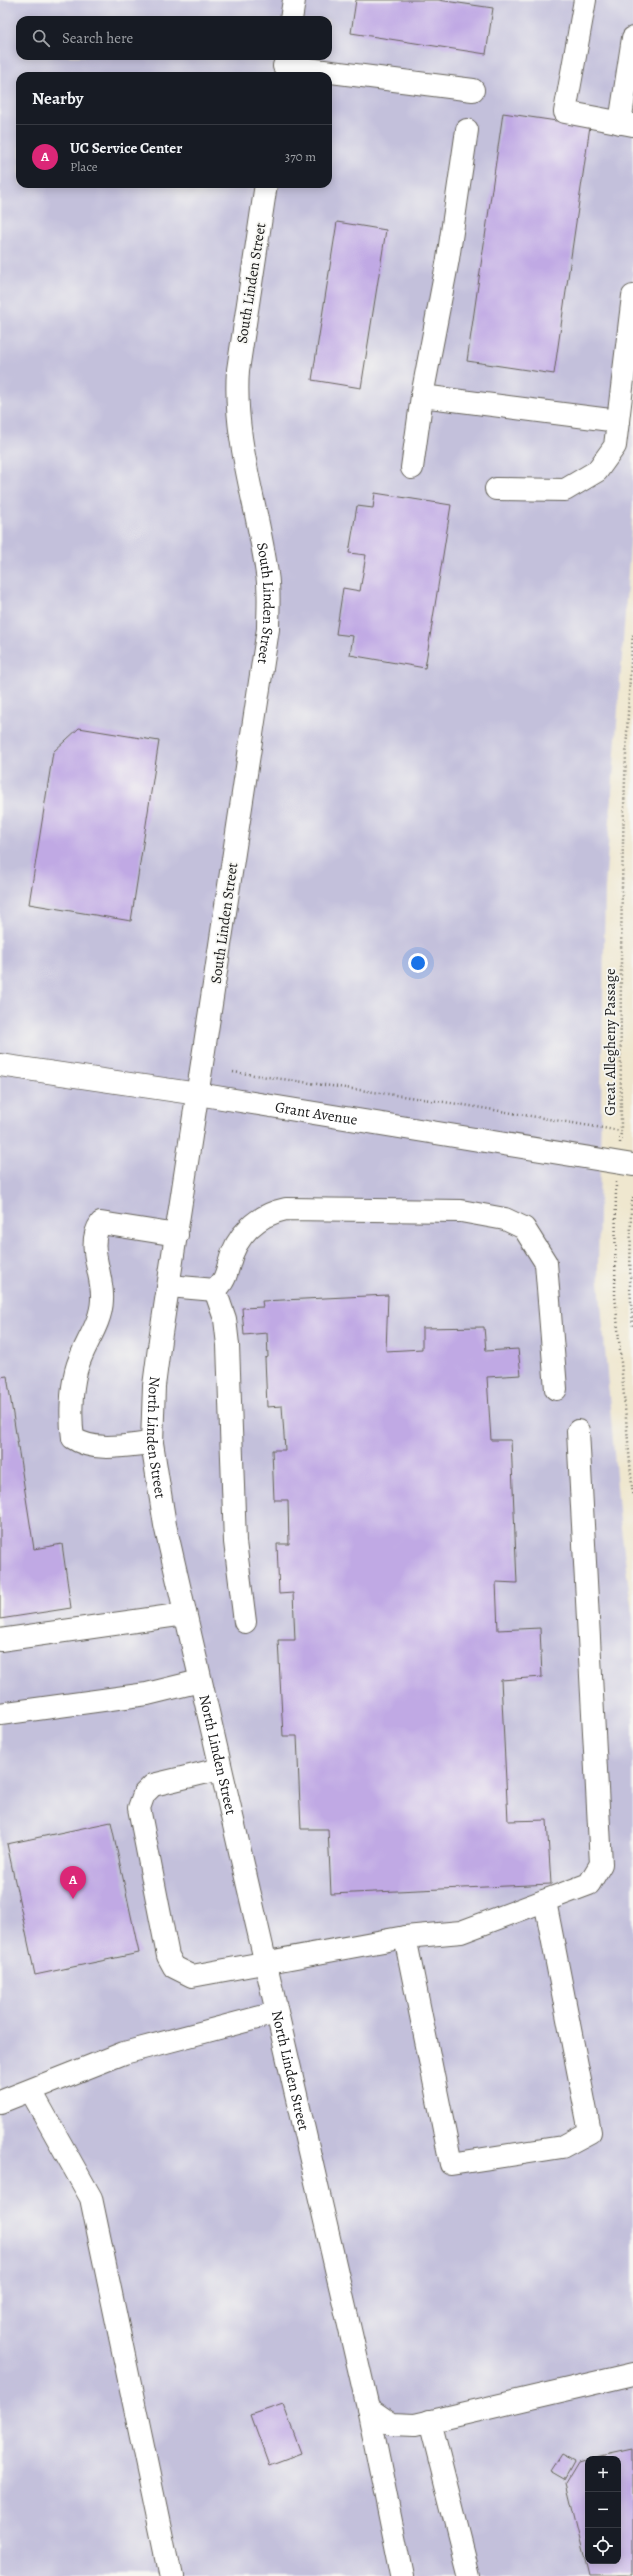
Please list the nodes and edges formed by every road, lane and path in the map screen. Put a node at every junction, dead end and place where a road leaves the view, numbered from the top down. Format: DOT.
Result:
graph roads {
  1 [pos="294,0"];
  2 [pos="586,0"];
  3 [pos="292,16"];
  4 [pos="633,38"];
  5 [pos="284,66"];
  6 [pos="331,72"];
  7 [pos="332,72"];
  8 [pos="473,90"];
  9 [pos="627,124"];
  10 [pos="467,130"];
  11 [pos="265,188"];
  12 [pos="633,296"];
  13 [pos="422,396"];
  14 [pos="618,420"];
  15 [pos="412,468"];
  16 [pos="496,489"];
  17 [pos="633,632"];
  18 [pos="0,1065"];
  19 [pos="233,1072"];
  20 [pos="198,1094"];
  21 [pos="633,1165"];
  22 [pos="633,1197"];
  23 [pos="615,1199"];
  24 [pos="176,1234"];
  25 [pos="169,1286"];
  26 [pos="215,1290"];
  27 [pos="633,1328"];
  28 [pos="556,1389"];
  29 [pos="578,1431"];
  30 [pos="152,1443"];
  31 [pos="633,1497"];
  32 [pos="185,1614"];
  33 [pos="245,1622"];
  34 [pos="0,1640"];
  35 [pos="200,1681"];
  36 [pos="0,1714"];
  37 [pos="220,1769"];
  38 [pos="545,1901"];
  39 [pos="405,1937"];
  40 [pos="264,1962"];
  41 [pos="276,2013"];
  42 [pos="31,2091"];
  43 [pos="0,2102"];
  44 [pos="633,2374"];
  45 [pos="368,2408"];
  46 [pos="430,2421"];
  47 [pos="170,2576"];
  48 [pos="402,2576"];
  49 [pos="469,2576"];
  1 -- 3 [label="street"];
  2 -- 9 [label="street"];
  4 -- 9 [label="street"];
  5 -- 6 [label="street"];
  7 -- 8 [label="street"];
  10 -- 13 [label="street"];
  11 -- 20 [label="street, South Linden Street"];
  12 -- 14 [label="street"];
  13 -- 14 [label="street"];
  13 -- 15 [label="street"];
  14 -- 16 [label="street"];
  17 -- 19 [label="path, Great Allegheny Passage"];
  18 -- 20 [label="street, Grant Avenue"];
  20 -- 21 [label="street, Grant Avenue"];
  20 -- 24 [label="street, North Linden Street"];
  22 -- 27 [label="path"];
  23 -- 31 [label="path"];
  24 -- 25 [label="street, North Linden Street"];
  24 -- 30 [label="street"];
  25 -- 26 [label="street"];
  25 -- 30 [label="street, North Linden Street"];
  26 -- 28 [label="street"];
  26 -- 33 [label="street"];
  29 -- 38 [label="street"];
  30 -- 32 [label="street, North Linden Street"];
  32 -- 34 [label="street"];
  32 -- 35 [label="street, North Linden Street"];
  35 -- 36 [label="street"];
  35 -- 37 [label="street, North Linden Street"];
  37 -- 40 [label="street, North Linden Street"];
  37 -- 40 [label="street"];
  38 -- 39 [label="street"];
  38 -- 39 [label="street"];
  39 -- 40 [label="street"];
  40 -- 41 [label="street, North Linden Street"];
  41 -- 42 [label="street"];
  41 -- 45 [label="street, North Linden Street"];
  42 -- 43 [label="street"];
  42 -- 47 [label="street"];
  44 -- 46 [label="street"];
  45 -- 46 [label="street"];
  45 -- 48 [label="street, North Linden Street"];
  46 -- 49 [label="street"];
}
